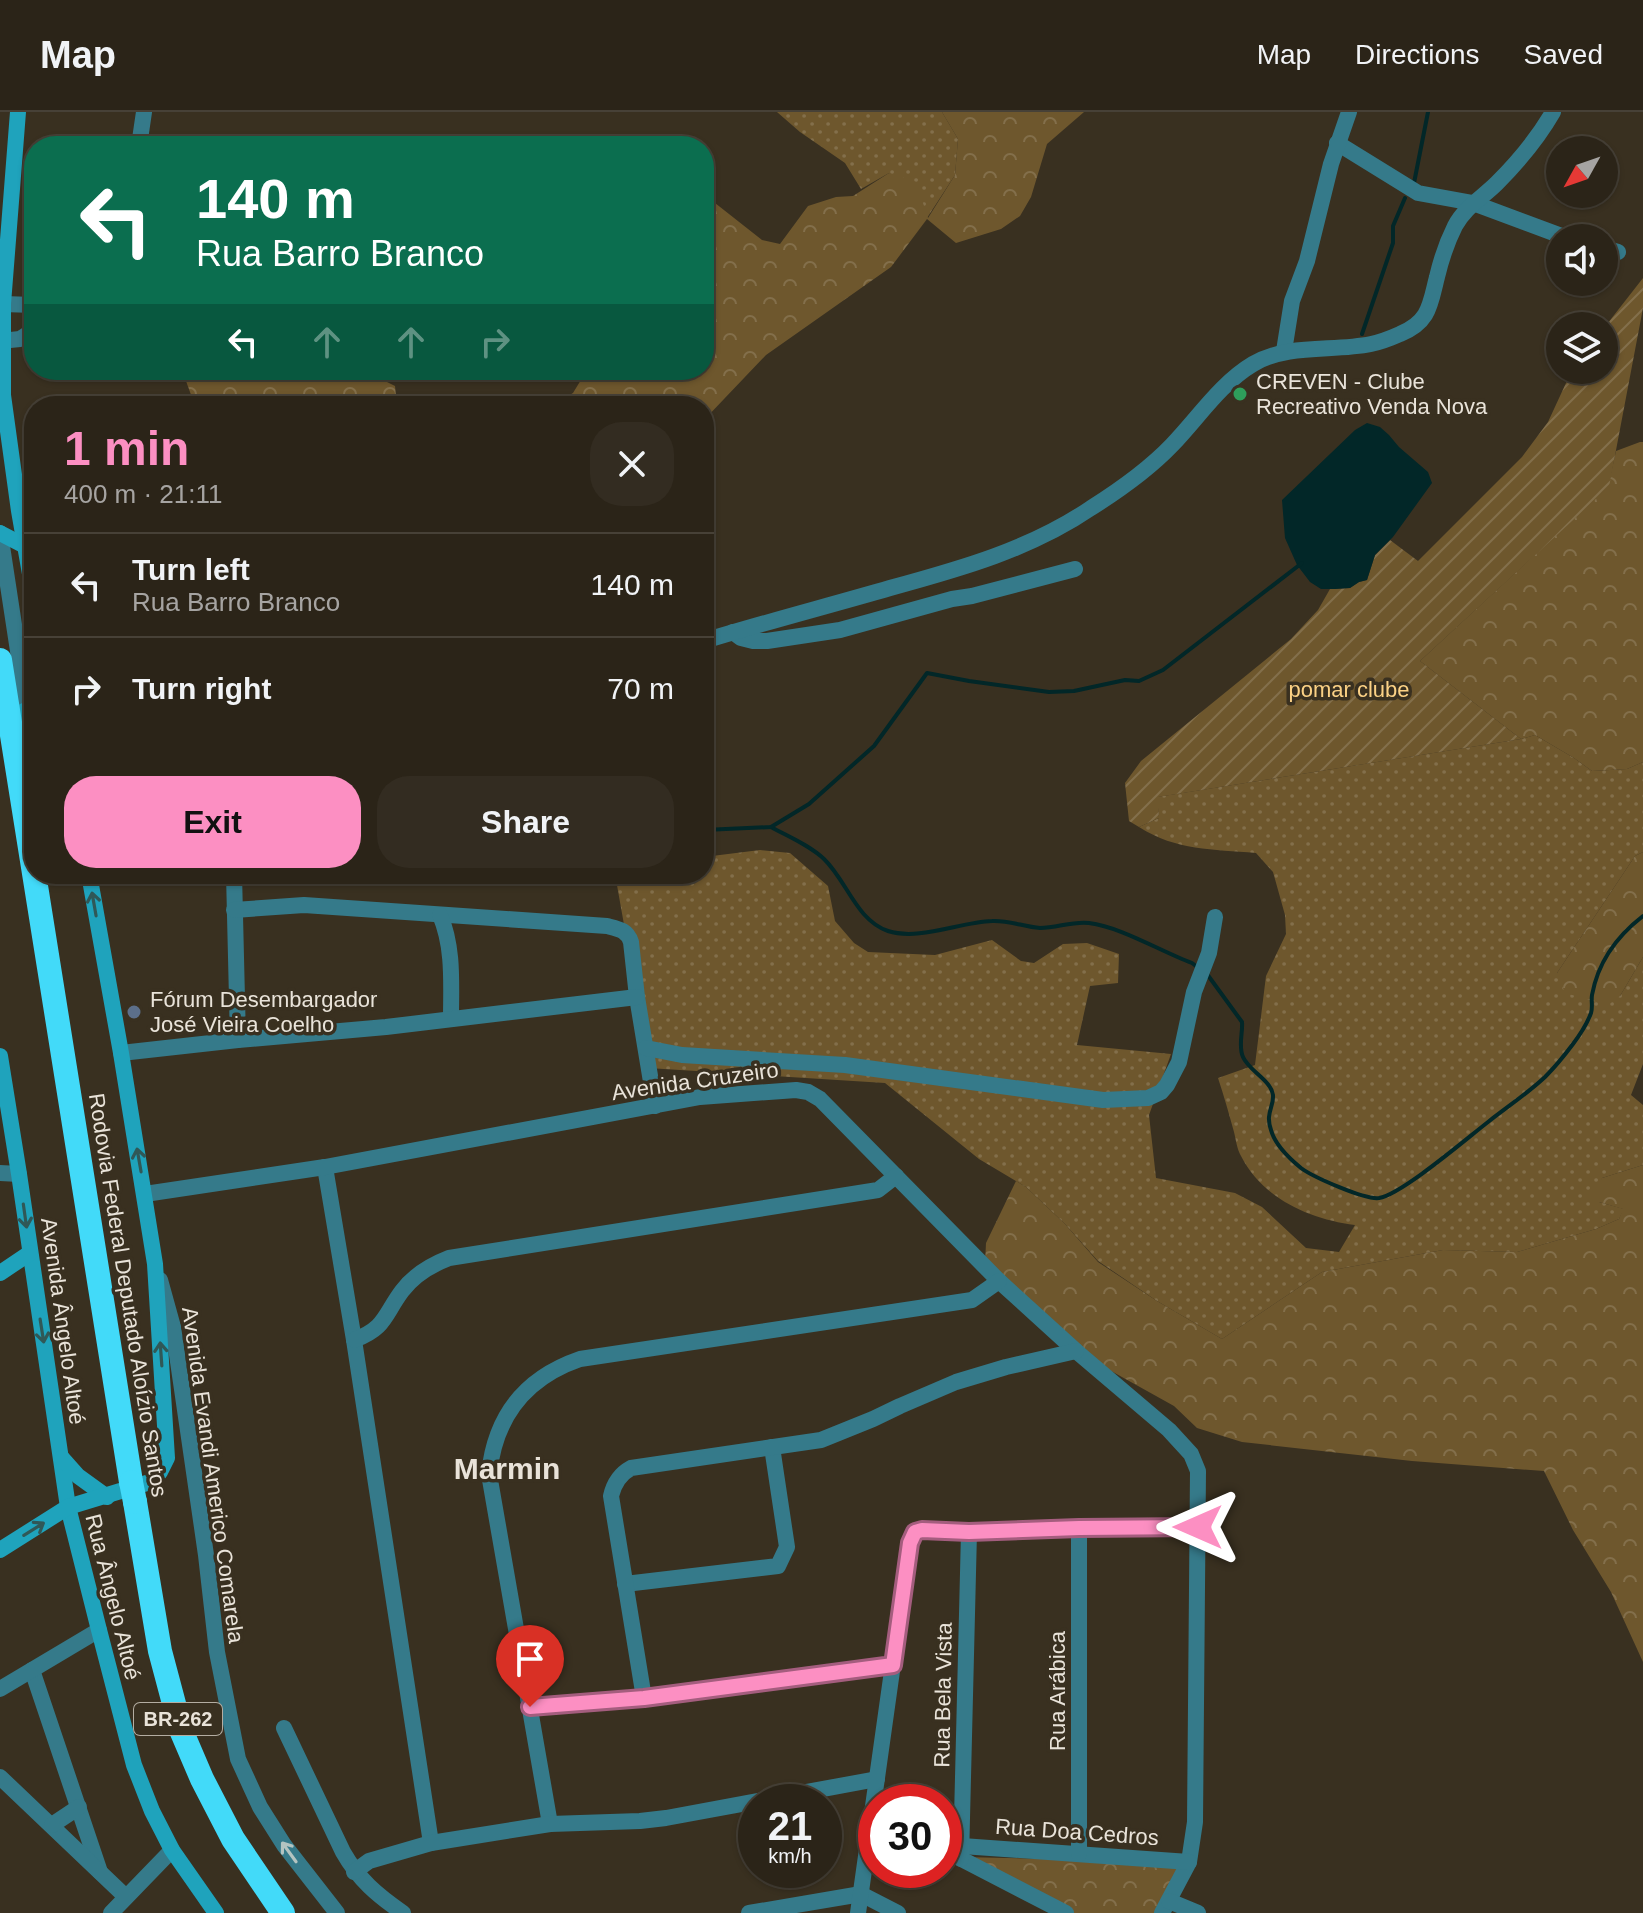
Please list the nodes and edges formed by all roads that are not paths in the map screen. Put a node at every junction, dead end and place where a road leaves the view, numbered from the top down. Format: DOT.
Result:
graph roads {
  1 [pos="18,112"];
  2 [pos="144,112"];
  3 [pos="1349,112"];
  4 [pos="1553,112"];
  5 [pos="140,136"];
  6 [pos="1337,143"];
  7 [pos="1473,203"];
  8 [pos="1546,230"];
  9 [pos="3,304"];
  10 [pos="24,305"];
  11 [pos="24,336"];
  12 [pos="1,341"];
  13 [pos="1284,351"];
  14 [pos="24,515"];
  15 [pos="0,533"];
  16 [pos="24,545"];
  17 [pos="1075,569"];
  18 [pos="733,632"];
  19 [pos="714,638"];
  20 [pos="0,660"];
  21 [pos="18,713"];
  22 [pos="24,751"];
  23 [pos="45,884"];
  24 [pos="91,884"];
  25 [pos="234,884"];
  26 [pos="234,910"];
  27 [pos="440,915"];
  28 [pos="458,917"];
  29 [pos="1215,917"];
  30 [pos="447,932"];
  31 [pos="637,997"];
  32 [pos="451,1019"];
  33 [pos="238,1040"];
  34 [pos="646,1048"];
  35 [pos="121,1053"];
  36 [pos="0,1056"];
  37 [pos="655,1106"];
  38 [pos="325,1167"];
  39 [pos="0,1173"];
  40 [pos="19,1174"];
  41 [pos="896,1176"];
  42 [pos="145,1194"];
  43 [pos="30,1253"];
  44 [pos="155,1264"];
  45 [pos="0,1273"];
  46 [pos="999,1281"];
  47 [pos="354,1340"];
  48 [pos="1076,1351"];
  49 [pos="772,1447"];
  50 [pos="61,1457"];
  51 [pos="139,1489"];
  52 [pos="100,1498"];
  53 [pos="68,1507"];
  54 [pos="1198,1527"];
  55 [pos="1079,1528"];
  56 [pos="969,1532"];
  57 [pos="77,1543"];
  58 [pos="0,1550"];
  59 [pos="625,1584"];
  60 [pos="99,1630"];
  61 [pos="893,1665"];
  62 [pos="32,1670"];
  63 [pos="0,1689"];
  64 [pos="644,1698"];
  65 [pos="530,1707"];
  66 [pos="284,1728"];
  67 [pos="0,1777"];
  68 [pos="877,1779"];
  69 [pos="877,1784"];
  70 [pos="79,1807"];
  71 [pos="550,1824"];
  72 [pos="52,1825"];
  73 [pos="431,1843"];
  74 [pos="172,1850"];
  75 [pos="962,1852"];
  76 [pos="1079,1854"];
  77 [pos="1189,1862"];
  78 [pos="100,1872"];
  79 [pos="354,1872"];
  80 [pos="862,1888"];
  81 [pos="861,1894"];
  82 [pos="126,1897"];
  83 [pos="1165,1907"];
  84 [pos="111,1913"];
  85 [pos="216,1913"];
  86 [pos="283,1913"];
  87 [pos="337,1913"];
  88 [pos="403,1913"];
  89 [pos="749,1913"];
  90 [pos="858,1913"];
  91 [pos="898,1913"];
  92 [pos="1066,1913"];
  93 [pos="1198,1913"];
  1 -- 9 [label="street"];
  2 -- 5 [label="street"];
  3 -- 6 [label="street"];
  4 -- 7 [label="street"];
  6 -- 7 [label="street"];
  6 -- 13 [label="street"];
  7 -- 8 [label="street"];
  7 -- 13 [label="street"];
  9 -- 10 [label="street"];
  9 -- 12 [label="street"];
  11 -- 12 [label="street"];
  12 -- 14 [label="street"];
  13 -- 18 [label="street"];
  15 -- 16 [label="street"];
  15 -- 21 [label="street"];
  17 -- 18 [label="street"];
  18 -- 19 [label="street"];
  20 -- 21 [label="highway, Rodovia Federal Deputado Aloízio Santos / BR-262"];
  21 -- 22 [label="highway, Rodovia Federal Deputado Aloízio Santos / BR-262"];
  23 -- 51 [label="highway, Rodovia Federal Deputado Aloízio Santos / BR-262"];
  35 -- 24 [label="street, Avenida Evandi Americo Comarela, one-way"];
  25 -- 26 [label="street"];
  26 -- 27 [label="street"];
  26 -- 33 [label="street"];
  27 -- 28 [label="street"];
  27 -- 30 [label="street"];
  28 -- 30 [label="street"];
  28 -- 31 [label="street"];
  29 -- 34 [label="street"];
  30 -- 32 [label="street"];
  31 -- 32 [label="street"];
  31 -- 34 [label="street"];
  32 -- 33 [label="street"];
  33 -- 35 [label="street"];
  34 -- 37 [label="street"];
  42 -- 35 [label="street, Avenida Evandi Americo Comarela, one-way"];
  36 -- 40 [label="street, Avenida Ângelo Altoé"];
  37 -- 38 [label="street, Avenida Cruzeiro"];
  37 -- 41 [label="street, Avenida Cruzeiro"];
  38 -- 42 [label="street, Avenida Cruzeiro"];
  38 -- 47 [label="street"];
  39 -- 40 [label="street"];
  40 -- 43 [label="street, Avenida Ângelo Altoé, one-way"];
  41 -- 46 [label="street, Avenida Cruzeiro"];
  41 -- 47 [label="street"];
  42 -- 44 [label="street, Avenida Evandi Americo Comarela"];
  43 -- 45 [label="street"];
  43 -- 50 [label="street, Avenida Ângelo Altoé, one-way"];
  51 -- 44 [label="street, one-way"];
  87 -- 44 [label="street, Avenida Evandi Americo Comarela, one-way"];
  46 -- 48 [label="street, Avenida Cruzeiro"];
  46 -- 65 [label="street"];
  47 -- 73 [label="street"];
  48 -- 49 [label="street"];
  48 -- 54 [label="street, Avenida Cruzeiro"];
  49 -- 59 [label="street"];
  49 -- 59 [label="street"];
  50 -- 52 [label="street"];
  50 -- 53 [label="street, Avenida Ângelo Altoé"];
  51 -- 52 [label="street"];
  51 -- 86 [label="highway, Rodovia Federal Deputado Aloízio Santos / BR-262"];
  52 -- 53 [label="street"];
  52 -- 57 [label="street"];
  53 -- 57 [label="street, Rua Ângelo Altoé"];
  58 -- 53 [label="street, one-way"];
  54 -- 55 [label="street"];
  54 -- 77 [label="street"];
  55 -- 56 [label="street"];
  55 -- 76 [label="street, Rua Arábica"];
  56 -- 61 [label="street"];
  56 -- 75 [label="street, Rua Bela Vista"];
  57 -- 60 [label="street, Rua Ângelo Altoé"];
  59 -- 64 [label="street"];
  60 -- 62 [label="street"];
  60 -- 74 [label="street, Rua Ângelo Altoé"];
  61 -- 64 [label="street"];
  61 -- 68 [label="street"];
  62 -- 63 [label="street"];
  62 -- 70 [label="street"];
  64 -- 65 [label="street"];
  65 -- 71 [label="street"];
  66 -- 79 [label="street"];
  67 -- 72 [label="street"];
  68 -- 69 [label="street"];
  68 -- 71 [label="street"];
  70 -- 72 [label="street"];
  70 -- 78 [label="street"];
  71 -- 73 [label="street"];
  72 -- 78 [label="street"];
  73 -- 79 [label="street"];
  74 -- 82 [label="street"];
  74 -- 85 [label="street, Rua Ângelo Altoé"];
  75 -- 76 [label="street, Rua Doa Cedros"];
  75 -- 92 [label="street"];
  76 -- 77 [label="street, Rua Doa Cedros"];
  77 -- 83 [label="street"];
  78 -- 82 [label="street"];
  79 -- 88 [label="street"];
  80 -- 81 [label="street"];
  81 -- 89 [label="street"];
  81 -- 90 [label="street"];
  81 -- 91 [label="street"];
  82 -- 84 [label="street"];
  83 -- 93 [label="street"];
}
